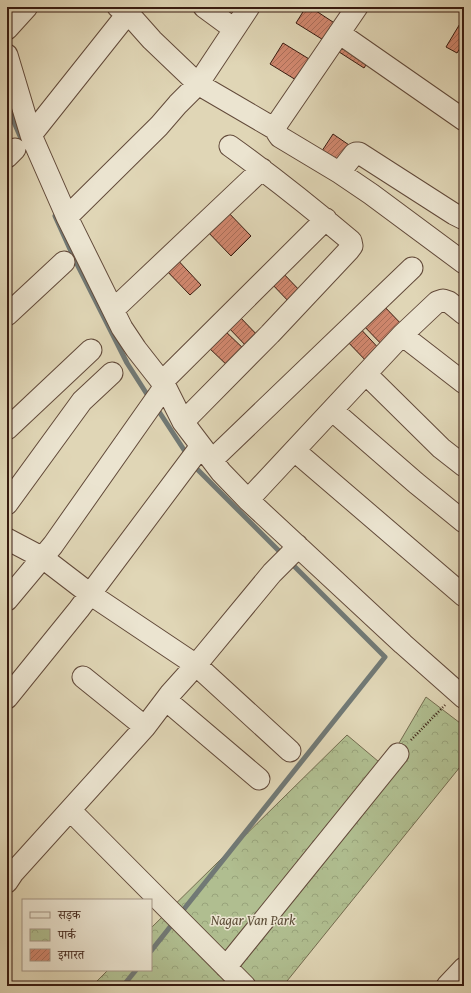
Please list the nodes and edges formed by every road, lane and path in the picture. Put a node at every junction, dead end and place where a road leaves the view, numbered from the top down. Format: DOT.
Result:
graph roads {
  1 [pos="27,7"];
  2 [pos="204,7"];
  3 [pos="249,7"];
  4 [pos="357,7"];
  5 [pos="123,10"];
  6 [pos="7,29"];
  7 [pos="234,29"];
  8 [pos="339,33"];
  9 [pos="7,55"];
  10 [pos="198,84"];
  11 [pos="464,120"];
  12 [pos="275,129"];
  13 [pos="31,135"];
  14 [pos="230,146"];
  15 [pos="262,169"];
  16 [pos="340,172"];
  17 [pos="67,217"];
  18 [pos="326,219"];
  19 [pos="464,219"];
  20 [pos="64,262"];
  21 [pos="464,263"];
  22 [pos="412,268"];
  23 [pos="113,310"];
  24 [pos="464,314"];
  25 [pos="7,315"];
  26 [pos="402,335"];
  27 [pos="91,350"];
  28 [pos="112,373"];
  29 [pos="366,374"];
  30 [pos="464,383"];
  31 [pos="163,386"];
  32 [pos="332,410"];
  33 [pos="183,422"];
  34 [pos="7,430"];
  35 [pos="294,451"];
  36 [pos="199,455"];
  37 [pos="464,466"];
  38 [pos="248,500"];
  39 [pos="7,504"];
  40 [pos="464,522"];
  41 [pos="7,539"];
  42 [pos="290,554"];
  43 [pos="43,558"];
  44 [pos="90,594"];
  45 [pos="464,596"];
  46 [pos="7,600"];
  47 [pos="196,665"];
  48 [pos="83,677"];
  49 [pos="460,695"];
  50 [pos="7,698"];
  51 [pos="166,700"];
  52 [pos="145,727"];
  53 [pos="290,751"];
  54 [pos="398,754"];
  55 [pos="259,779"];
  56 [pos="70,810"];
  57 [pos="7,882"];
  58 [pos="226,967"];
  59 [pos="464,968"];
  60 [pos="245,986"];
  61 [pos="447,986"];
  1 -- 6 [label="street"];
  2 -- 7 [label="street"];
  3 -- 7 [label="street"];
  4 -- 8 [label="street"];
  5 -- 10 [label="street"];
  5 -- 13 [label="street"];
  7 -- 10 [label="street"];
  8 -- 11 [label="street"];
  8 -- 12 [label="street"];
  9 -- 13 [label="street"];
  10 -- 12 [label="street"];
  10 -- 17 [label="street"];
  12 -- 16 [label="street"];
  13 -- 17 [label="street"];
  14 -- 15 [label="street"];
  15 -- 18 [label="street"];
  15 -- 23 [label="street"];
  16 -- 19 [label="street"];
  16 -- 21 [label="street"];
  17 -- 23 [label="street"];
  18 -- 31 [label="street"];
  18 -- 33 [label="street"];
  20 -- 25 [label="street"];
  22 -- 36 [label="street"];
  23 -- 31 [label="street"];
  24 -- 26 [label="street"];
  26 -- 29 [label="street"];
  26 -- 30 [label="street"];
  27 -- 34 [label="street"];
  28 -- 39 [label="street"];
  29 -- 32 [label="street"];
  29 -- 37 [label="street"];
  31 -- 33 [label="street"];
  31 -- 43 [label="street"];
  32 -- 35 [label="street"];
  32 -- 40 [label="street"];
  33 -- 36 [label="street"];
  35 -- 38 [label="street"];
  35 -- 45 [label="street"];
  36 -- 38 [label="street"];
  36 -- 44 [label="street"];
  38 -- 42 [label="street"];
  41 -- 43 [label="street"];
  42 -- 47 [label="street"];
  42 -- 49 [label="street"];
  43 -- 44 [label="street"];
  43 -- 46 [label="street"];
  44 -- 47 [label="street"];
  44 -- 50 [label="street"];
  47 -- 51 [label="street"];
  47 -- 53 [label="street"];
  48 -- 52 [label="street"];
  49 -- 54 [label="path"];
  51 -- 52 [label="street"];
  51 -- 55 [label="street"];
  52 -- 56 [label="street"];
  54 -- 58 [label="street"];
  56 -- 57 [label="street"];
  56 -- 58 [label="street"];
  58 -- 60 [label="street"];
  59 -- 61 [label="street"];
}
